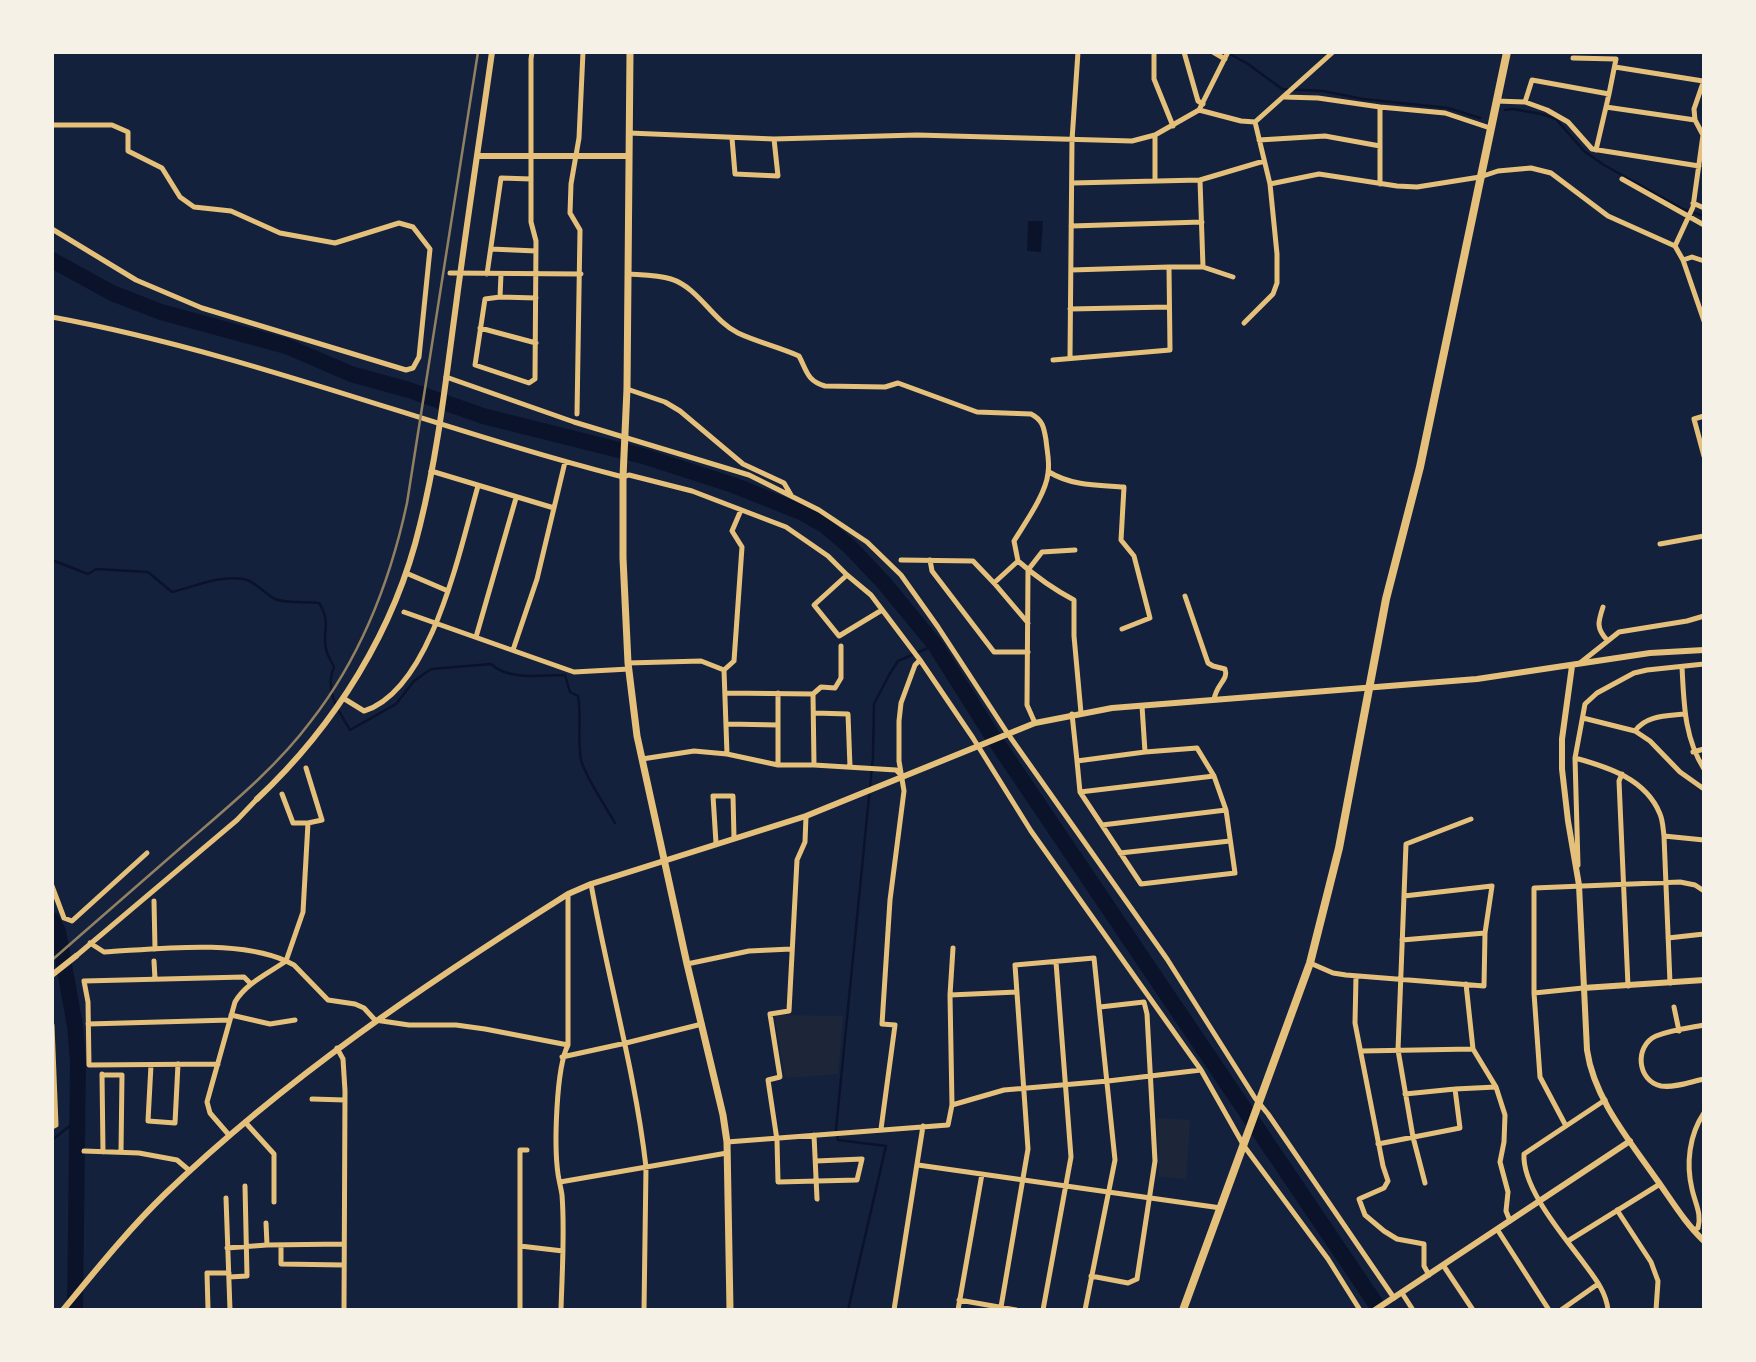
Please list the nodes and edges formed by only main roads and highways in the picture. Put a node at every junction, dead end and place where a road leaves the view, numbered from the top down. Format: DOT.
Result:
graph roads {
  1 [pos="630,52"];
  2 [pos="1507,52"];
  3 [pos="730,1310"];
  4 [pos="1184,1310"];
  1 -- 3 [label="main road"];
  2 -- 4 [label="highway"];
}
